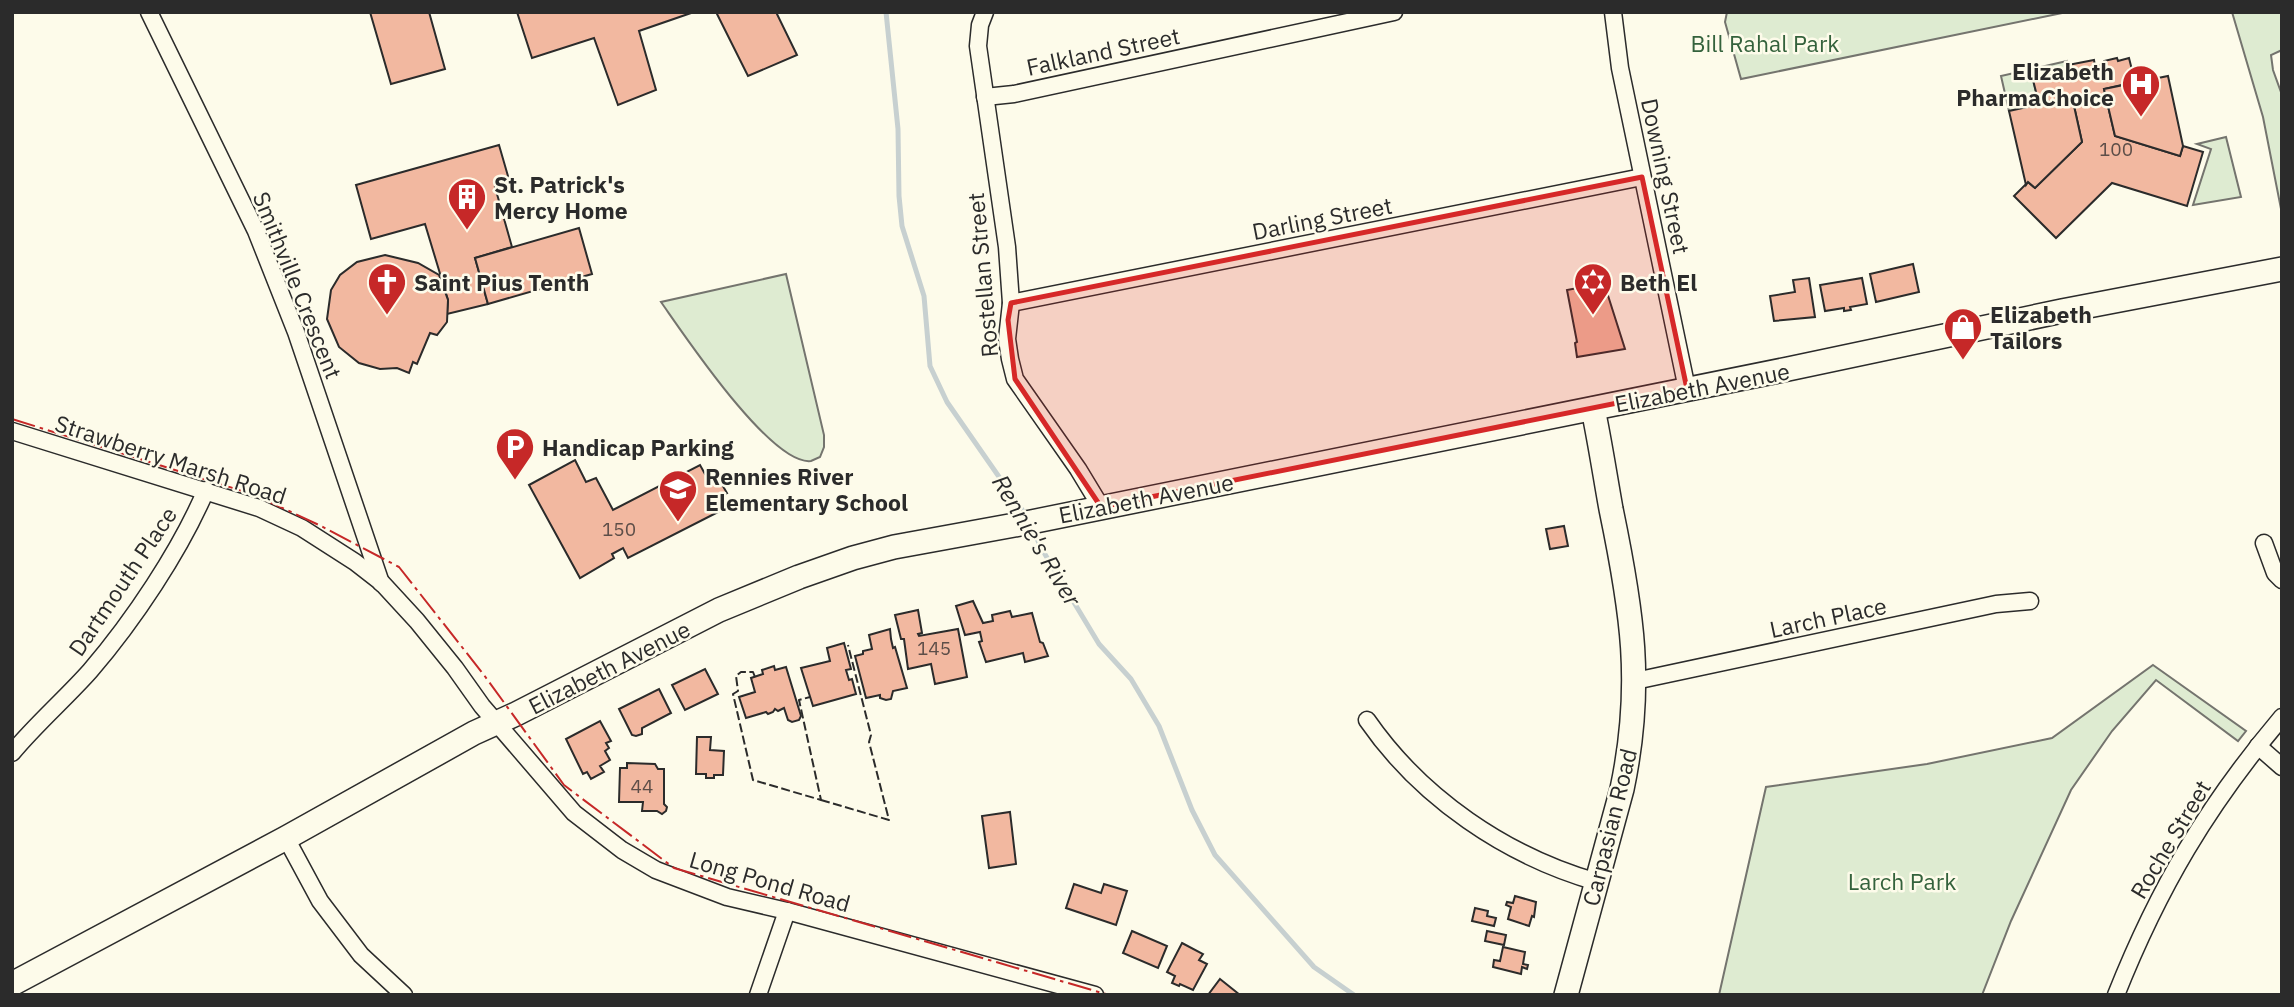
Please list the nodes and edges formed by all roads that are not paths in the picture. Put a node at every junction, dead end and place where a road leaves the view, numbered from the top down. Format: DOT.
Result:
graph roads {
  1 [pos="149,12"];
  2 [pos="985,12"];
  3 [pos="1394,12"];
  4 [pos="1613,12"];
  5 [pos="985,97"];
  6 [pos="1642,177"];
  7 [pos="2282,269"];
  8 [pos="1011,303"];
  9 [pos="1686,389"];
  10 [pos="1593,409"];
  11 [pos="12,431"];
  12 [pos="206,490"];
  13 [pos="1101,507"];
  14 [pos="2264,544"];
  15 [pos="2282,580"];
  16 [pos="382,583"];
  17 [pos="2030,601"];
  18 [pos="1635,681"];
  19 [pos="2282,718"];
  20 [pos="1367,720"];
  21 [pos="496,723"];
  22 [pos="2258,746"];
  23 [pos="12,753"];
  24 [pos="2282,767"];
  25 [pos="286,838"];
  26 [pos="1597,882"];
  27 [pos="788,911"];
  28 [pos="12,984"];
  29 [pos="404,995"];
  30 [pos="758,995"];
  31 [pos="1095,995"];
  32 [pos="1566,995"];
  33 [pos="2116,995"];
  1 -- 16 [label="street, Smithville Crescent"];
  2 -- 5 [label="street, Rostellan Street"];
  3 -- 5 [label="street, Falkland Street"];
  4 -- 6 [label="street, Downing Street"];
  5 -- 8 [label="street, Rostellan Street"];
  6 -- 8 [label="street, Darling Street"];
  6 -- 9 [label="street, Downing Street"];
  7 -- 9 [label="main road, Elizabeth Avenue"];
  8 -- 13 [label="street, Rostellan Street"];
  9 -- 10 [label="main road, Elizabeth Avenue"];
  10 -- 13 [label="main road, Elizabeth Avenue"];
  10 -- 18 [label="main road, Carpasian Road"];
  11 -- 12 [label="street, Strawberry Marsh Road"];
  12 -- 16 [label="street, Strawberry Marsh Road"];
  12 -- 23 [label="street, Dartmouth Place"];
  13 -- 21 [label="main road, Elizabeth Avenue"];
  14 -- 15 [label="street"];
  16 -- 21 [label="street, Long Pond Road"];
  17 -- 18 [label="street, Larch Place"];
  18 -- 26 [label="main road, Carpasian Road"];
  19 -- 22 [label="street, Roche Street"];
  20 -- 26 [label="street"];
  21 -- 25 [label="main road, Elizabeth Avenue"];
  21 -- 27 [label="street, Long Pond Road"];
  22 -- 24 [label="street"];
  22 -- 33 [label="street, Roche Street"];
  25 -- 28 [label="main road, Elizabeth Avenue"];
  25 -- 29 [label="street"];
  26 -- 32 [label="main road, Carpasian Road"];
  27 -- 30 [label="street"];
  27 -- 31 [label="street, Long Pond Road"];
}
